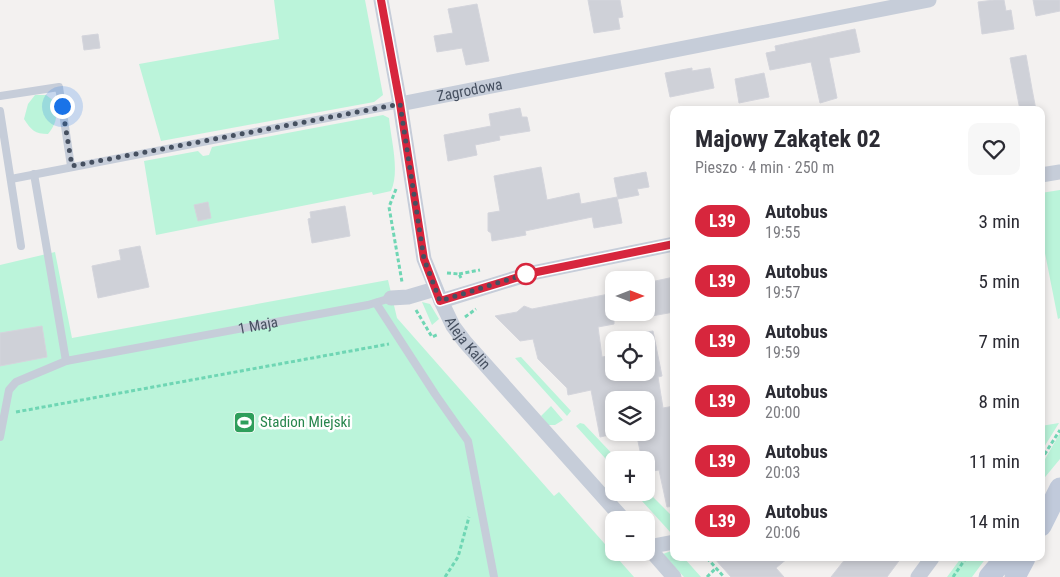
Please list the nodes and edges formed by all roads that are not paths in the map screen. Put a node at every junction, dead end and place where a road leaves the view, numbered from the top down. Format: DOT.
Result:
graph roads {
  1 [pos="381,0"];
  2 [pos="929,0"];
  3 [pos="0,96"];
  4 [pos="400,104"];
  5 [pos="0,111"];
  6 [pos="72,166"];
  7 [pos="1060,172"];
  8 [pos="34,174"];
  9 [pos="1045,175"];
  10 [pos="11,178"];
  11 [pos="670,245"];
  12 [pos="21,246"];
  13 [pos="438,295"];
  14 [pos="383,300"];
  15 [pos="66,361"];
  16 [pos="0,437"];
  17 [pos="1060,488"];
  18 [pos="1045,506"];
  19 [pos="616,511"];
  20 [pos="1045,518"];
  21 [pos="670,543"];
  22 [pos="655,545"];
  23 [pos="655,555"];
  24 [pos="930,561"];
  25 [pos="1002,561"];
  26 [pos="1024,561"];
  27 [pos="494,577"];
  28 [pos="674,577"];
  29 [pos="918,577"];
  30 [pos="989,577"];
  31 [pos="1015,577"];
  1 -- 4 [label="street, Aleja Kalin"];
  2 -- 4 [label="street, Zagrodowa"];
  3 -- 6 [label="lane"];
  4 -- 6 [label="lane, Zagrodowa"];
  4 -- 13 [label="street, Aleja Kalin"];
  5 -- 10 [label="lane"];
  6 -- 8 [label="lane, Zagrodowa"];
  7 -- 9 [label="street"];
  8 -- 10 [label="lane, Zagrodowa"];
  8 -- 15 [label="lane"];
  10 -- 12 [label="lane"];
  11 -- 13 [label="street, 1 Maja"];
  13 -- 14 [label="street, 1 Maja"];
  13 -- 19 [label="street, Aleja Kalin"];
  14 -- 15 [label="lane, 1 Maja"];
  14 -- 27 [label="lane"];
  15 -- 16 [label="lane, 1 Maja"];
  17 -- 18 [label="street"];
  17 -- 20 [label="street"];
  21 -- 22 [label="street"];
  23 -- 28 [label="street"];
  24 -- 29 [label="street"];
  25 -- 30 [label="street"];
  26 -- 31 [label="street"];
}
